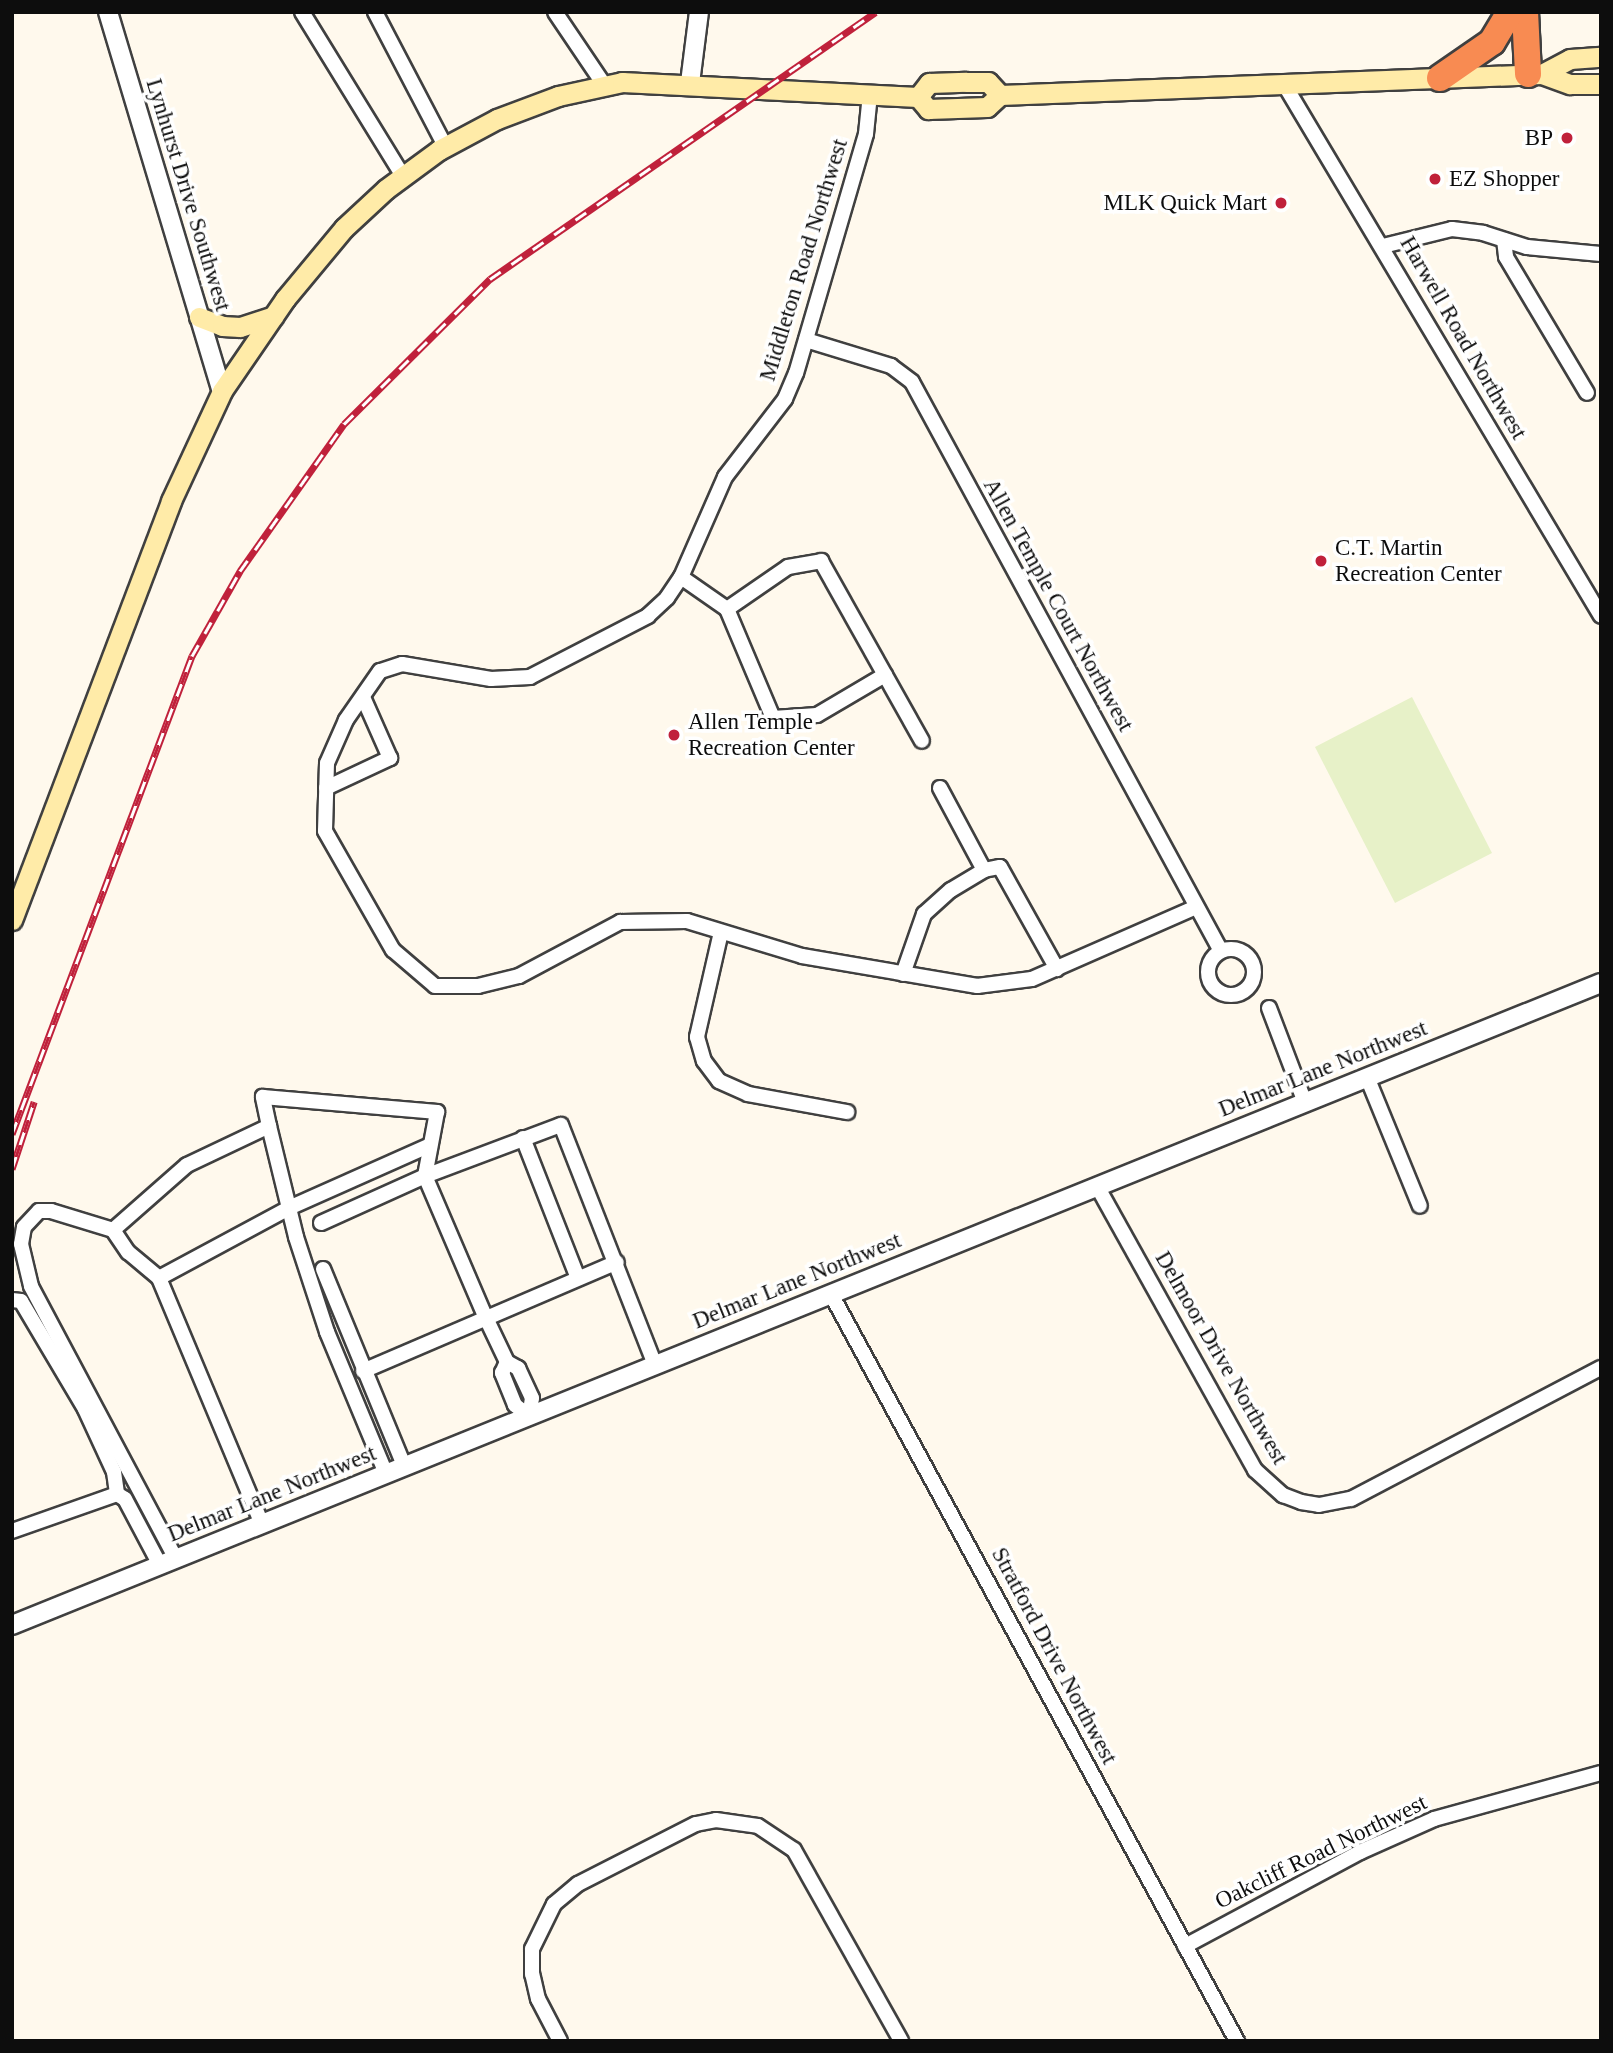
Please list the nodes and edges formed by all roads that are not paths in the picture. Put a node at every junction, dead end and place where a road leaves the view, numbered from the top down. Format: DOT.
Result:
graph roads {
  1 [pos="108,12"];
  2 [pos="302,12"];
  3 [pos="375,12"];
  4 [pos="555,12"];
  5 [pos="699,12"];
  6 [pos="1510,12"];
  7 [pos="1525,12"];
  8 [pos="1541,12"];
  9 [pos="1601,57"];
  10 [pos="1535,74"];
  11 [pos="1440,78"];
  12 [pos="690,83"];
  13 [pos="1601,83"];
  14 [pos="1284,84"];
  15 [pos="606,86"];
  16 [pos="870,94"];
  17 [pos="445,146"];
  18 [pos="403,176"];
  19 [pos="1504,240"];
  20 [pos="1383,246"];
  21 [pos="1601,254"];
  22 [pos="273,316"];
  23 [pos="199,317"];
  24 [pos="806,340"];
  25 [pos="222,391"];
  26 [pos="1587,393"];
  27 [pos="681,578"];
  28 [pos="727,609"];
  29 [pos="1601,616"];
  30 [pos="885,676"];
  31 [pos="363,696"];
  32 [pos="922,741"];
  33 [pos="326,788"];
  34 [pos="940,788"];
  35 [pos="984,870"];
  36 [pos="1196,907"];
  37 [pos="12,920"];
  38 [pos="721,932"];
  39 [pos="1221,951"];
  40 [pos="1057,969"];
  41 [pos="903,974"];
  42 [pos="1601,983"];
  43 [pos="1269,1008"];
  44 [pos="1367,1077"];
  45 [pos="1305,1103"];
  46 [pos="847,1112"];
  47 [pos="269,1126"];
  48 [pos="523,1138"];
  49 [pos="430,1144"];
  50 [pos="425,1176"];
  51 [pos="1097,1186"];
  52 [pos="1420,1206"];
  53 [pos="291,1207"];
  54 [pos="321,1223"];
  55 [pos="113,1230"];
  56 [pos="617,1262"];
  57 [pos="323,1269"];
  58 [pos="159,1278"];
  59 [pos="579,1278"];
  60 [pos="831,1294"];
  61 [pos="12,1300"];
  62 [pos="486,1318"];
  63 [pos="655,1365"];
  64 [pos="1601,1368"];
  65 [pos="363,1371"];
  66 [pos="529,1416"];
  67 [pos="404,1466"];
  68 [pos="386,1474"];
  69 [pos="117,1494"];
  70 [pos="261,1522"];
  71 [pos="12,1531"];
  72 [pos="168,1562"];
  73 [pos="12,1625"];
  74 [pos="1601,1773"];
  75 [pos="1185,1946"];
  76 [pos="560,2041"];
  77 [pos="901,2041"];
  78 [pos="1237,2041"];
  1 -- 23 [label="street, Lynhurst Drive Southwest"];
  2 -- 18 [label="street"];
  3 -- 17 [label="street"];
  4 -- 15 [label="street"];
  5 -- 12 [label="street"];
  6 -- 11 [label="highway"];
  7 -- 10 [label="highway"];
  8 -- 10 [label="highway"];
  9 -- 10 [label="main road"];
  10 -- 11 [label="main road"];
  10 -- 13 [label="main road"];
  11 -- 14 [label="main road"];
  12 -- 15 [label="main road"];
  12 -- 16 [label="main road"];
  14 -- 16 [label="main road"];
  14 -- 20 [label="street, Harwell Road Northwest"];
  15 -- 17 [label="main road"];
  16 -- 24 [label="street, Middleton Road Northwest"];
  17 -- 18 [label="main road"];
  18 -- 22 [label="main road"];
  19 -- 20 [label="street"];
  19 -- 21 [label="street"];
  19 -- 26 [label="street"];
  20 -- 29 [label="street, Harwell Road Northwest"];
  22 -- 23 [label="main road"];
  22 -- 25 [label="main road"];
  23 -- 25 [label="street, Lynhurst Drive Southwest"];
  24 -- 27 [label="street, Middleton Road Northwest"];
  24 -- 36 [label="street, Allen Temple Court Northwest"];
  25 -- 37 [label="main road"];
  27 -- 28 [label="street"];
  27 -- 31 [label="street, Middleton Road Northwest"];
  28 -- 30 [label="street"];
  28 -- 30 [label="street"];
  30 -- 32 [label="street"];
  31 -- 33 [label="street"];
  31 -- 33 [label="street"];
  33 -- 38 [label="street"];
  34 -- 35 [label="street"];
  35 -- 40 [label="street"];
  35 -- 41 [label="street"];
  36 -- 39 [label="street, Allen Temple Court Northwest"];
  36 -- 40 [label="street"];
  38 -- 41 [label="street"];
  38 -- 46 [label="street"];
  40 -- 41 [label="street"];
  42 -- 44 [label="street, Delmar Lane Northwest"];
  43 -- 45 [label="street"];
  44 -- 45 [label="street, Delmar Lane Northwest"];
  44 -- 52 [label="street"];
  45 -- 51 [label="street, Delmar Lane Northwest"];
  47 -- 49 [label="street"];
  47 -- 53 [label="street"];
  47 -- 55 [label="street"];
  48 -- 50 [label="street"];
  48 -- 56 [label="street"];
  48 -- 59 [label="street"];
  49 -- 50 [label="street"];
  49 -- 53 [label="street"];
  50 -- 54 [label="street"];
  50 -- 62 [label="street"];
  51 -- 60 [label="street, Delmar Lane Northwest"];
  51 -- 64 [label="street, Delmoor Drive Northwest"];
  53 -- 58 [label="street"];
  53 -- 68 [label="street"];
  55 -- 58 [label="street"];
  55 -- 72 [label="street"];
  56 -- 59 [label="street"];
  56 -- 63 [label="street"];
  57 -- 65 [label="street"];
  58 -- 70 [label="street"];
  59 -- 62 [label="street"];
  60 -- 63 [label="street, Delmar Lane Northwest"];
  60 -- 75 [label="street, Stratford Drive Northwest"];
  61 -- 69 [label="street"];
  62 -- 65 [label="street"];
  62 -- 66 [label="street"];
  63 -- 66 [label="street, Delmar Lane Northwest"];
  65 -- 67 [label="street"];
  66 -- 67 [label="street, Delmar Lane Northwest"];
  67 -- 68 [label="street, Delmar Lane Northwest"];
  68 -- 70 [label="street, Delmar Lane Northwest"];
  69 -- 71 [label="street"];
  69 -- 72 [label="street"];
  70 -- 72 [label="street, Delmar Lane Northwest"];
  72 -- 73 [label="street, Delmar Lane Northwest"];
  74 -- 75 [label="street, Oakcliff Road Northwest"];
  75 -- 78 [label="street, Stratford Drive Northwest"];
  76 -- 77 [label="street"];
}
